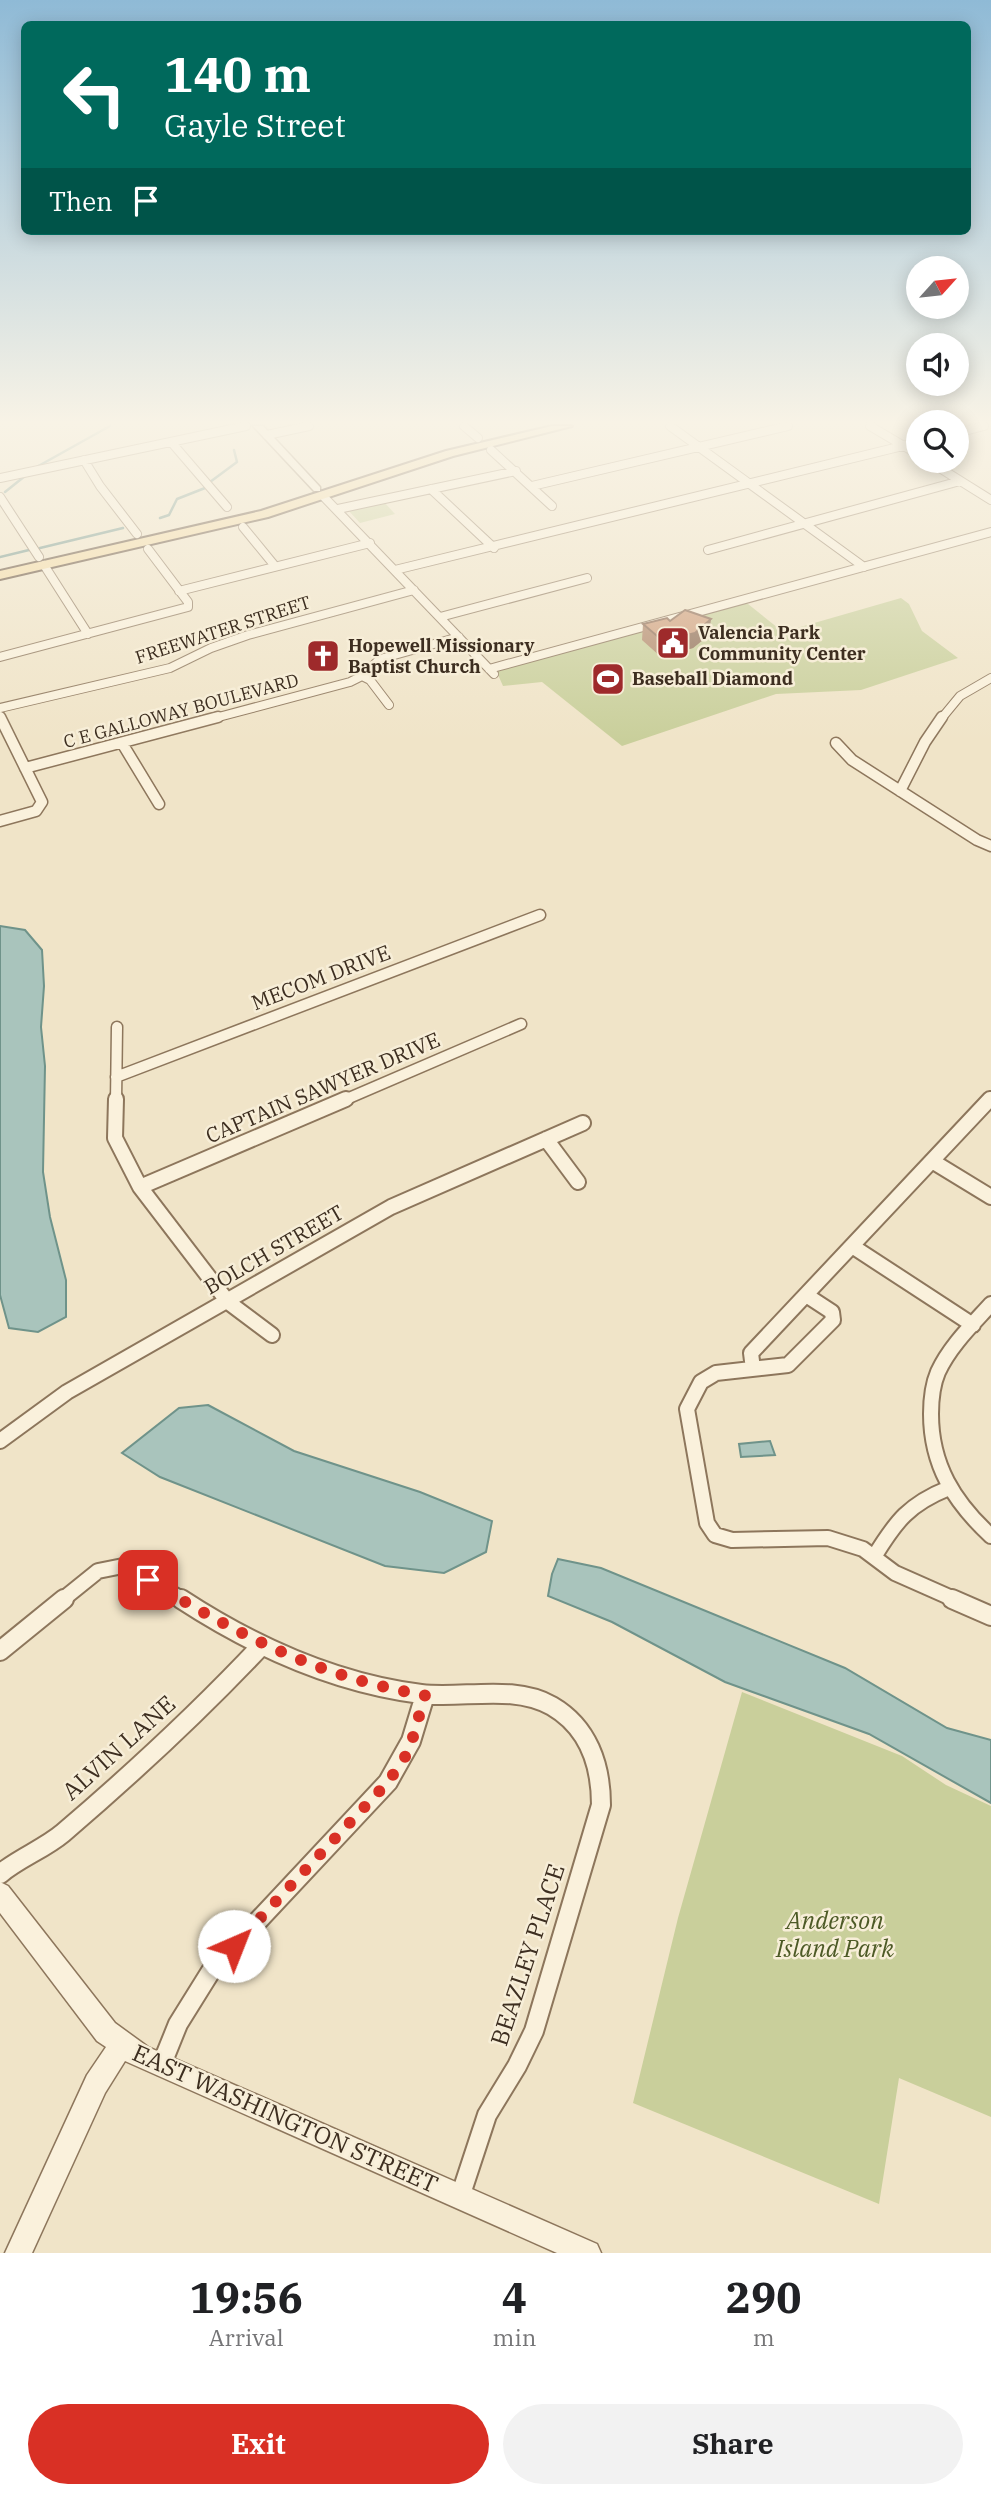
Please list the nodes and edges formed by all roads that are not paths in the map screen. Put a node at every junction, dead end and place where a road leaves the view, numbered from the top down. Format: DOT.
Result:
graph roads {
  1 [pos="22,531"];
  2 [pos="135,531"];
  3 [pos="149,531"];
  4 [pos="184,531"];
  5 [pos="246,531"];
  6 [pos="359,531"];
  7 [pos="476,531"];
  8 [pos="561,531"];
  9 [pos="775,531"];
  10 [pos="815,531"];
  11 [pos="991,532"];
  12 [pos="137,534"];
  13 [pos="370,543"];
  14 [pos="494,548"];
  15 [pos="148,549"];
  16 [pos="708,550"];
  17 [pos="41,561"];
  18 [pos="0,565"];
  19 [pos="275,566"];
  20 [pos="862,567"];
  21 [pos="396,570"];
  22 [pos="0,575"];
  23 [pos="587,578"];
  24 [pos="414,590"];
  25 [pos="179,591"];
  26 [pos="440,617"];
  27 [pos="88,634"];
  28 [pos="459,638"];
  29 [pos="0,657"];
  30 [pos="362,676"];
  31 [pos="991,678"];
  32 [pos="980,682"];
  33 [pos="991,687"];
  34 [pos="389,705"];
  35 [pos="0,708"];
  36 [pos="0,717"];
  37 [pos="122,743"];
  38 [pos="836,743"];
  39 [pos="25,768"];
  40 [pos="900,791"];
  41 [pos="159,804"];
  42 [pos="37,810"];
  43 [pos="0,821"];
  44 [pos="991,846"];
  45 [pos="540,915"];
  46 [pos="521,1024"];
  47 [pos="117,1027"];
  48 [pos="116,1077"];
  49 [pos="991,1098"];
  50 [pos="583,1123"];
  51 [pos="546,1139"];
  52 [pos="932,1161"];
  53 [pos="578,1182"];
  54 [pos="140,1187"];
  55 [pos="991,1197"];
  56 [pos="852,1246"];
  57 [pos="806,1295"];
  58 [pos="228,1302"];
  59 [pos="991,1304"];
  60 [pos="973,1325"];
  61 [pos="272,1335"];
  62 [pos="754,1369"];
  63 [pos="0,1441"];
  64 [pos="949,1488"];
  65 [pos="991,1536"];
  66 [pos="874,1558"];
  67 [pos="991,1616"];
  68 [pos="262,1645"];
  69 [pos="0,1651"];
  70 [pos="425,1695"];
  71 [pos="0,1874"];
  72 [pos="0,1894"];
  73 [pos="121,2045"];
  74 [pos="161,2066"];
  75 [pos="460,2197"];
  76 [pos="18,2253"];
  77 [pos="588,2253"];
  1 -- 17 [label="street"];
  2 -- 12 [label="street"];
  3 -- 12 [label="main road"];
  4 -- 17 [label="main road"];
  5 -- 19 [label="street"];
  6 -- 13 [label="street"];
  7 -- 14 [label="street"];
  8 -- 14 [label="street"];
  9 -- 16 [label="street"];
  10 -- 20 [label="street"];
  11 -- 20 [label="street"];
  12 -- 17 [label="main road"];
  13 -- 19 [label="street"];
  13 -- 21 [label="street"];
  14 -- 21 [label="street"];
  15 -- 25 [label="street"];
  17 -- 18 [label="main road"];
  17 -- 22 [label="main road"];
  17 -- 27 [label="street"];
  19 -- 25 [label="street"];
  20 -- 28 [label="street"];
  21 -- 24 [label="street"];
  23 -- 26 [label="street"];
  24 -- 26 [label="street"];
  24 -- 35 [label="street, FREEWATER STREET"];
  25 -- 27 [label="street"];
  26 -- 28 [label="street"];
  27 -- 29 [label="street"];
  28 -- 30 [label="street, C E GALLOWAY BOULEVARD"];
  30 -- 34 [label="street"];
  30 -- 37 [label="street, C E GALLOWAY BOULEVARD"];
  31 -- 32 [label="street"];
  32 -- 33 [label="street"];
  32 -- 40 [label="street"];
  36 -- 39 [label="street"];
  37 -- 39 [label="street, C E GALLOWAY BOULEVARD"];
  37 -- 41 [label="street"];
  38 -- 40 [label="street"];
  39 -- 42 [label="street"];
  40 -- 44 [label="street"];
  42 -- 43 [label="street"];
  45 -- 48 [label="street, MECOM DRIVE"];
  46 -- 54 [label="street, CAPTAIN SAWYER DRIVE"];
  47 -- 48 [label="street"];
  48 -- 54 [label="street"];
  49 -- 52 [label="street"];
  50 -- 51 [label="street, BOLCH STREET"];
  51 -- 53 [label="street"];
  51 -- 58 [label="street, BOLCH STREET"];
  52 -- 55 [label="street"];
  52 -- 56 [label="street"];
  54 -- 58 [label="street"];
  56 -- 57 [label="street"];
  56 -- 60 [label="street"];
  57 -- 62 [label="street"];
  57 -- 62 [label="street"];
  58 -- 61 [label="street"];
  58 -- 63 [label="street, BOLCH STREET"];
  59 -- 60 [label="street"];
  60 -- 64 [label="street"];
  62 -- 66 [label="street"];
  64 -- 65 [label="street"];
  64 -- 66 [label="street"];
  66 -- 67 [label="street"];
  68 -- 69 [label="street"];
  68 -- 70 [label="street"];
  68 -- 71 [label="street, ALVIN LANE"];
  70 -- 74 [label="street"];
  70 -- 75 [label="street, BEAZLEY PLACE"];
  72 -- 73 [label="street, EAST WASHINGTON STREET"];
  73 -- 74 [label="street, EAST WASHINGTON STREET"];
  73 -- 76 [label="street"];
  74 -- 75 [label="street, EAST WASHINGTON STREET"];
  75 -- 77 [label="street, EAST WASHINGTON STREET"];
}
